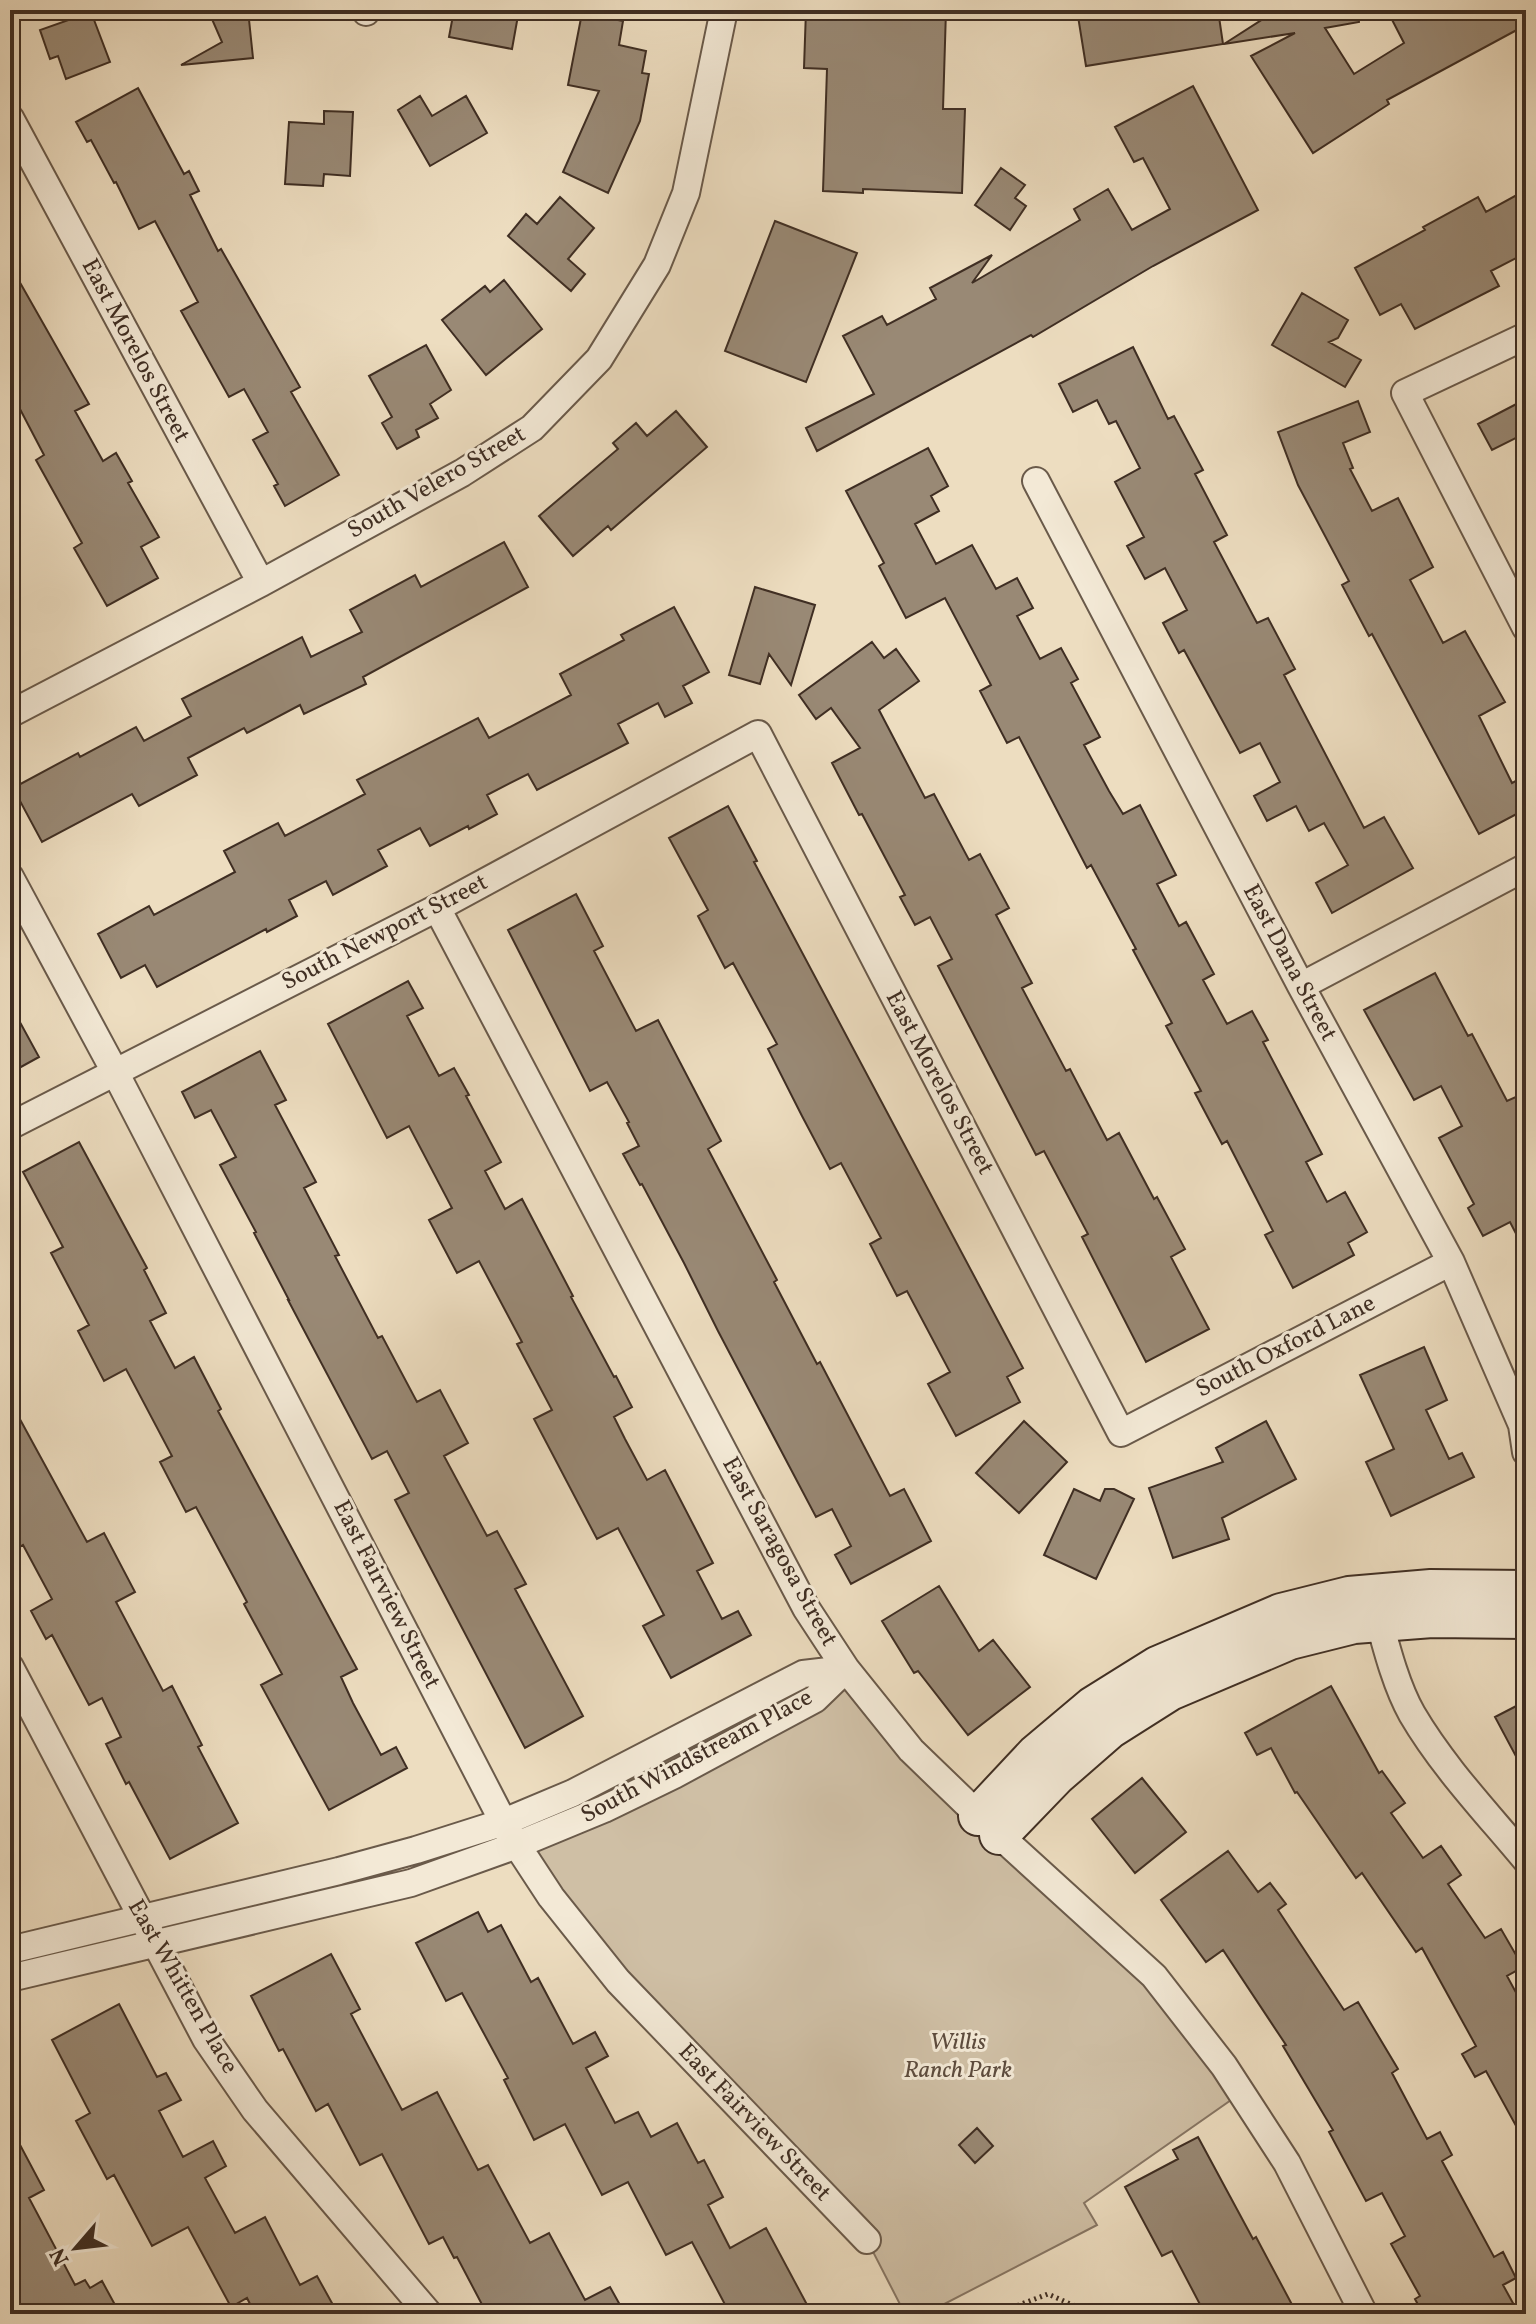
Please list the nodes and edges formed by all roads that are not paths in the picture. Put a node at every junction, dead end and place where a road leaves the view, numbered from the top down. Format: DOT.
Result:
graph roads {
  1 [pos="724,10"];
  2 [pos="10,118"];
  3 [pos="1526,336"];
  4 [pos="1036,481"];
  5 [pos="261,583"];
  6 [pos="1526,628"];
  7 [pos="10,714"];
  8 [pos="758,734"];
  9 [pos="1526,867"];
  10 [pos="10,877"];
  11 [pos="437,908"];
  12 [pos="1301,986"];
  13 [pos="115,1072"];
  14 [pos="10,1126"];
  15 [pos="1451,1262"];
  16 [pos="1121,1433"];
  17 [pos="1526,1452"];
  18 [pos="1526,1590"];
  19 [pos="1375,1608"];
  20 [pos="1526,1619"];
  21 [pos="10,1667"];
  22 [pos="846,1669"];
  23 [pos="504,1822"];
  24 [pos="989,1826"];
  25 [pos="517,1845"];
  26 [pos="1526,1860"];
  27 [pos="142,1918"];
  28 [pos="156,1944"];
  29 [pos="10,1950"];
  30 [pos="10,1978"];
  31 [pos="867,2240"];
  32 [pos="429,2314"];
  33 [pos="1364,2314"];
  1 -- 5 [label="street, South Velero Street"];
  2 -- 5 [label="street, East Morelos Street"];
  3 -- 6 [label="street"];
  4 -- 12 [label="street, East Dana Street"];
  5 -- 7 [label="street, South Velero Street"];
  8 -- 11 [label="street, South Newport Street"];
  8 -- 16 [label="street, East Morelos Street"];
  9 -- 12 [label="street"];
  10 -- 13 [label="street, East Fairview Street"];
  11 -- 13 [label="street, South Newport Street"];
  11 -- 22 [label="street, East Saragosa Street"];
  12 -- 15 [label="street, East Dana Street"];
  13 -- 14 [label="street, South Newport Street"];
  13 -- 23 [label="street, East Fairview Street"];
  15 -- 16 [label="street, South Oxford Lane"];
  15 -- 17 [label="street, East Dana Street"];
  18 -- 19 [label="street"];
  19 -- 20 [label="street"];
  19 -- 24 [label="street"];
  19 -- 26 [label="street"];
  21 -- 27 [label="street, East Whitten Place"];
  22 -- 23 [label="street, South Windstream Place"];
  22 -- 24 [label="street, East Saragosa Street"];
  22 -- 25 [label="street, South Windstream Place"];
  23 -- 25 [label="street, East Fairview Street"];
  23 -- 27 [label="street, South Windstream Place"];
  24 -- 33 [label="street, East Saragosa Street"];
  25 -- 28 [label="street, South Windstream Place"];
  25 -- 31 [label="street, East Fairview Street"];
  27 -- 28 [label="street, East Whitten Place"];
  27 -- 29 [label="street, South Windstream Place"];
  28 -- 30 [label="street, South Windstream Place"];
  28 -- 32 [label="street, East Whitten Place"];
}
